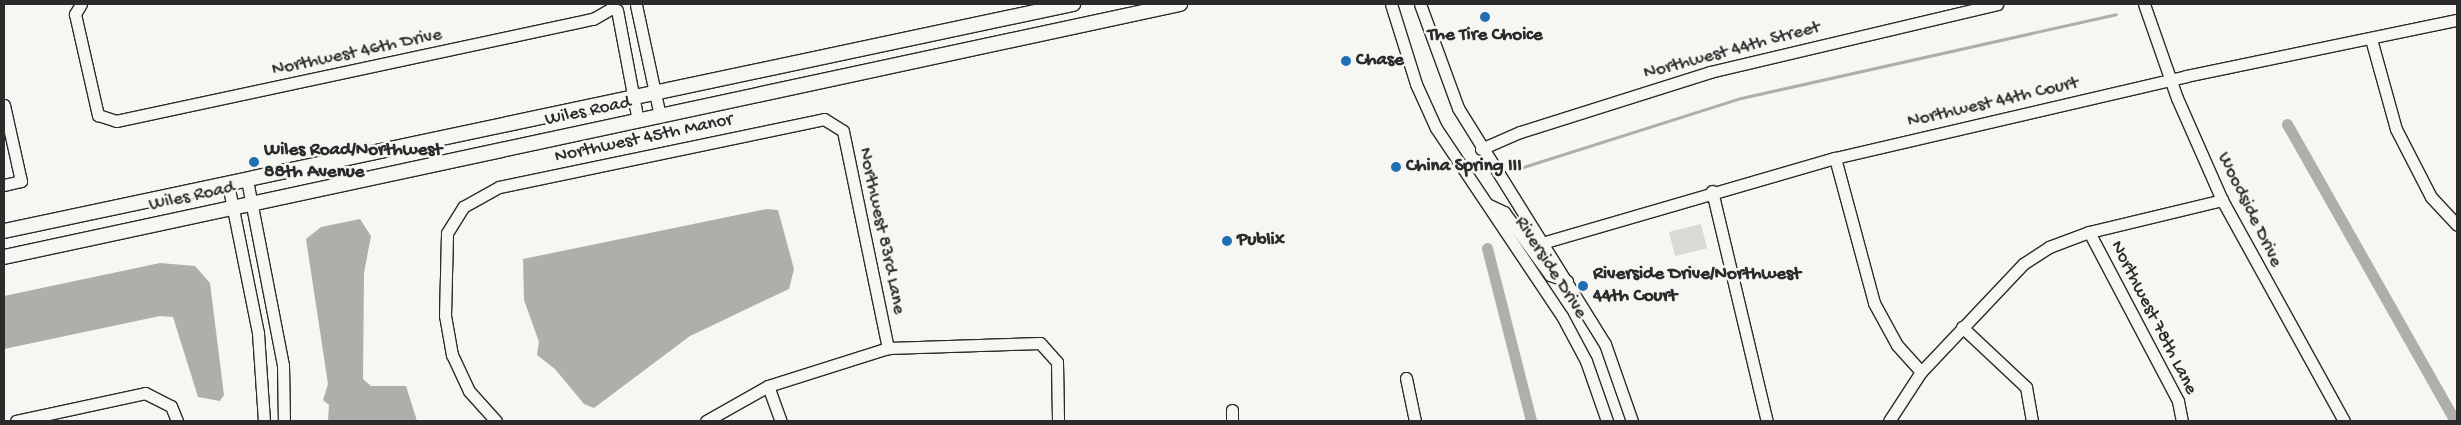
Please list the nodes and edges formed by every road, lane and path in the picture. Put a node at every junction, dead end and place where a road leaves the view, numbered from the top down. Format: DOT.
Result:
graph roads {
  1 [pos="80,4"];
  2 [pos="636,4"];
  3 [pos="1073,4"];
  4 [pos="1180,4"];
  5 [pos="1391,4"];
  6 [pos="1420,4"];
  7 [pos="1997,4"];
  8 [pos="2144,4"];
  9 [pos="612,7"];
  10 [pos="2457,20"];
  11 [pos="640,24"];
  12 [pos="620,29"];
  13 [pos="2371,38"];
  14 [pos="2170,80"];
  15 [pos="654,94"];
  16 [pos="633,98"];
  17 [pos="4,105"];
  18 [pos="660,116"];
  19 [pos="638,120"];
  20 [pos="836,123"];
  21 [pos="1480,149"];
  22 [pos="1835,158"];
  23 [pos="247,180"];
  24 [pos="228,184"];
  25 [pos="4,185"];
  26 [pos="1712,191"];
  27 [pos="2222,200"];
  28 [pos="252,204"];
  29 [pos="1487,204"];
  30 [pos="233,208"];
  31 [pos="2457,225"];
  32 [pos="4,231"];
  33 [pos="2089,232"];
  34 [pos="1542,244"];
  35 [pos="4,257"];
  36 [pos="1567,281"];
  37 [pos="1962,327"];
  38 [pos="888,348"];
  39 [pos="1921,372"];
  40 [pos="1406,378"];
  41 [pos="768,386"];
  42 [pos="16,421"];
  43 [pos="177,421"];
  44 [pos="264,421"];
  45 [pos="284,421"];
  46 [pos="496,421"];
  47 [pos="706,421"];
  48 [pos="781,421"];
  49 [pos="1058,421"];
  50 [pos="1415,421"];
  51 [pos="1607,421"];
  52 [pos="1632,421"];
  53 [pos="1767,421"];
  54 [pos="1889,421"];
  55 [pos="2032,421"];
  56 [pos="2182,421"];
  57 [pos="2344,421"];
  1 -- 9 [label="street, Northwest 46th Drive"];
  2 -- 9 [label="street, Northwest 46th Drive"];
  2 -- 11 [label="street"];
  3 -- 15 [label="main road, Wiles Road"];
  4 -- 18 [label="main road, Wiles Road"];
  5 -- 29 [label="street, Riverside Drive"];
  6 -- 21 [label="street, Riverside Drive"];
  7 -- 21 [label="street, Northwest 44th Street"];
  8 -- 14 [label="street, Woodside Drive"];
  9 -- 12 [label="street"];
  10 -- 13 [label="street, Northwest 44th Court"];
  11 -- 12 [label="street"];
  11 -- 15 [label="street"];
  12 -- 16 [label="street"];
  13 -- 14 [label="street, Northwest 44th Court"];
  13 -- 31 [label="street"];
  14 -- 22 [label="street, Northwest 44th Court"];
  14 -- 27 [label="street, Woodside Drive"];
  15 -- 16 [label="main road, Wiles Road"];
  15 -- 18 [label="street"];
  16 -- 19 [label="street"];
  16 -- 23 [label="main road, Wiles Road"];
  17 -- 25 [label="street"];
  18 -- 19 [label="main road, Wiles Road"];
  19 -- 28 [label="main road, Wiles Road"];
  20 -- 38 [label="street, Northwest 83rd Lane"];
  20 -- 46 [label="street, Northwest 45th Manor"];
  21 -- 34 [label="street, Riverside Drive"];
  22 -- 26 [label="street, Northwest 44th Court"];
  22 -- 39 [label="street"];
  23 -- 24 [label="main road, Wiles Road"];
  23 -- 28 [label="street"];
  24 -- 30 [label="street"];
  24 -- 32 [label="main road, Wiles Road"];
  26 -- 34 [label="street, Northwest 44th Court"];
  26 -- 53 [label="street"];
  27 -- 33 [label="street"];
  27 -- 57 [label="street, Woodside Drive"];
  28 -- 30 [label="main road, Wiles Road"];
  28 -- 45 [label="street"];
  29 -- 36 [label="street"];
  29 -- 51 [label="street, Riverside Drive"];
  30 -- 35 [label="main road, Wiles Road"];
  30 -- 44 [label="street"];
  33 -- 37 [label="street"];
  33 -- 56 [label="street, Northwest 78th Lane"];
  34 -- 36 [label="street, Riverside Drive"];
  36 -- 52 [label="street, Riverside Drive"];
  37 -- 39 [label="street"];
  37 -- 55 [label="street"];
  38 -- 41 [label="street"];
  38 -- 49 [label="street"];
  39 -- 54 [label="street"];
  40 -- 50 [label="street"];
  41 -- 47 [label="street"];
  41 -- 48 [label="street"];
  42 -- 43 [label="street"];
}
